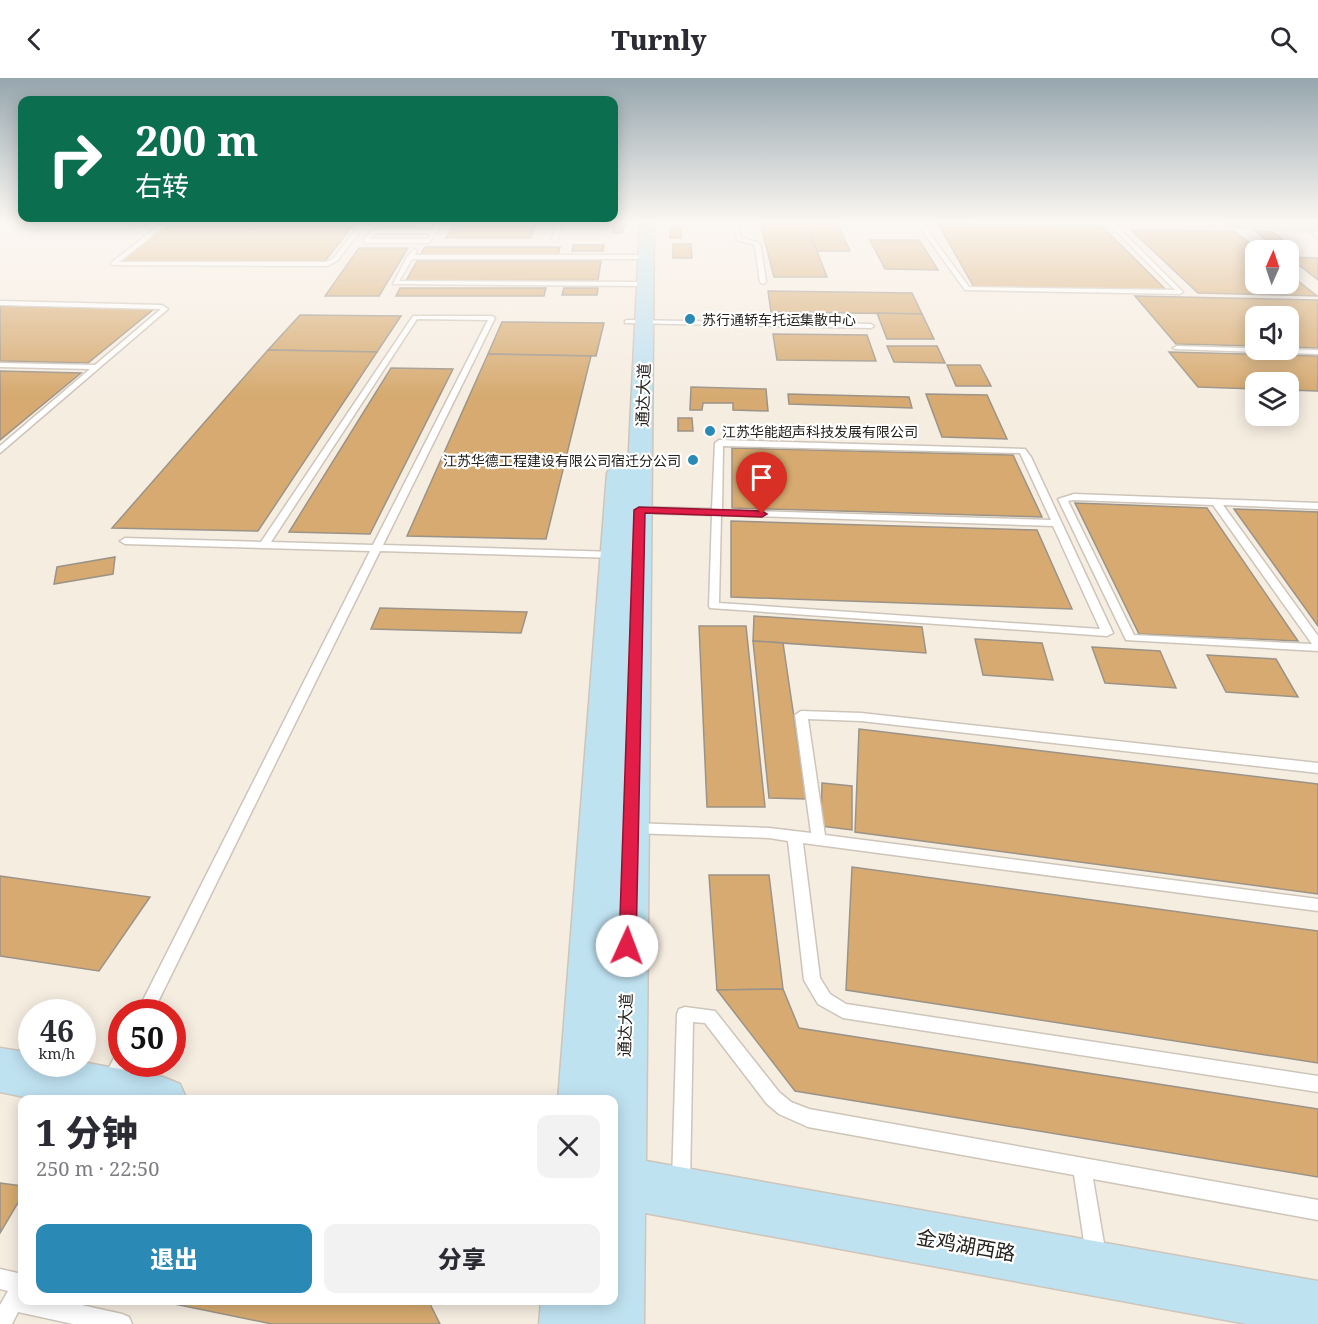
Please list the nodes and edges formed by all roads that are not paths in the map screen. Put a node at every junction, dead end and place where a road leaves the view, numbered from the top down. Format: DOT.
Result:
graph roads {
  1 [pos="638,281"];
  2 [pos="961,281"];
  3 [pos="1169,281"];
  4 [pos="0,303"];
  5 [pos="636,322"];
  6 [pos="870,326"];
  7 [pos="1177,348"];
  8 [pos="1318,351"];
  9 [pos="0,365"];
  10 [pos="97,367"];
  11 [pos="0,450"];
  12 [pos="1216,502"];
  13 [pos="1318,506"];
  14 [pos="639,510"];
  15 [pos="716,513"];
  16 [pos="1057,523"];
  17 [pos="125,541"];
  18 [pos="264,545"];
  19 [pos="377,548"];
  20 [pos="626,555"];
  21 [pos="1318,646"];
  22 [pos="1318,768"];
  23 [pos="614,827"];
  24 [pos="795,837"];
  25 [pos="819,840"];
  26 [pos="1318,905"];
  27 [pos="152,999"];
  28 [pos="0,1070"];
  29 [pos="1318,1084"];
  30 [pos="132,1089"];
  31 [pos="583,1095"];
  32 [pos="616,1095"];
  33 [pos="1082,1167"];
  34 [pos="618,1182"];
  35 [pos="681,1193"];
  36 [pos="1318,1210"];
  37 [pos="1098,1269"];
  38 [pos="0,1279"];
  39 [pos="18,1290"];
  40 [pos="18,1294"];
  41 [pos="63,1305"];
  42 [pos="569,1305"];
  43 [pos="616,1305"];
  44 [pos="1318,1309"];
  45 [pos="0,1324"];
  46 [pos="122,1324"];
  47 [pos="567,1324"];
  48 [pos="616,1324"];
  1 -- 5 [label="main road, 通达大道"];
  2 -- 3 [label="lane"];
  4 -- 10 [label="lane"];
  5 -- 6 [label="lane"];
  5 -- 14 [label="main road, 通达大道"];
  5 -- 20 [label="main road, 通达大道"];
  7 -- 8 [label="lane"];
  9 -- 10 [label="lane"];
  10 -- 11 [label="lane"];
  12 -- 13 [label="lane"];
  12 -- 21 [label="lane"];
  12 -- 21 [label="lane"];
  14 -- 15 [label="lane"];
  14 -- 20 [label="main road, 通达大道"];
  15 -- 16 [label="lane"];
  15 -- 16 [label="lane"];
  15 -- 16 [label="lane"];
  17 -- 18 [label="lane"];
  18 -- 19 [label="lane"];
  18 -- 19 [label="lane"];
  19 -- 20 [label="lane"];
  19 -- 27 [label="lane"];
  20 -- 23 [label="main road, 通达大道"];
  22 -- 25 [label="lane"];
  23 -- 24 [label="lane"];
  23 -- 31 [label="main road, 通达大道"];
  23 -- 32 [label="main road, 通达大道"];
  24 -- 25 [label="lane"];
  24 -- 29 [label="lane"];
  25 -- 26 [label="lane"];
  28 -- 30 [label="main road"];
  33 -- 35 [label="lane"];
  33 -- 36 [label="lane"];
  33 -- 37 [label="lane"];
  34 -- 35 [label="main road, 金鸡湖西路"];
  35 -- 37 [label="main road, 金鸡湖西路"];
  37 -- 44 [label="main road, 金鸡湖西路"];
  38 -- 39 [label="lane"];
  40 -- 45 [label="lane"];
  41 -- 46 [label="lane"];
  42 -- 47 [label="main road"];
  43 -- 48 [label="main road, 通达大道"];
}
